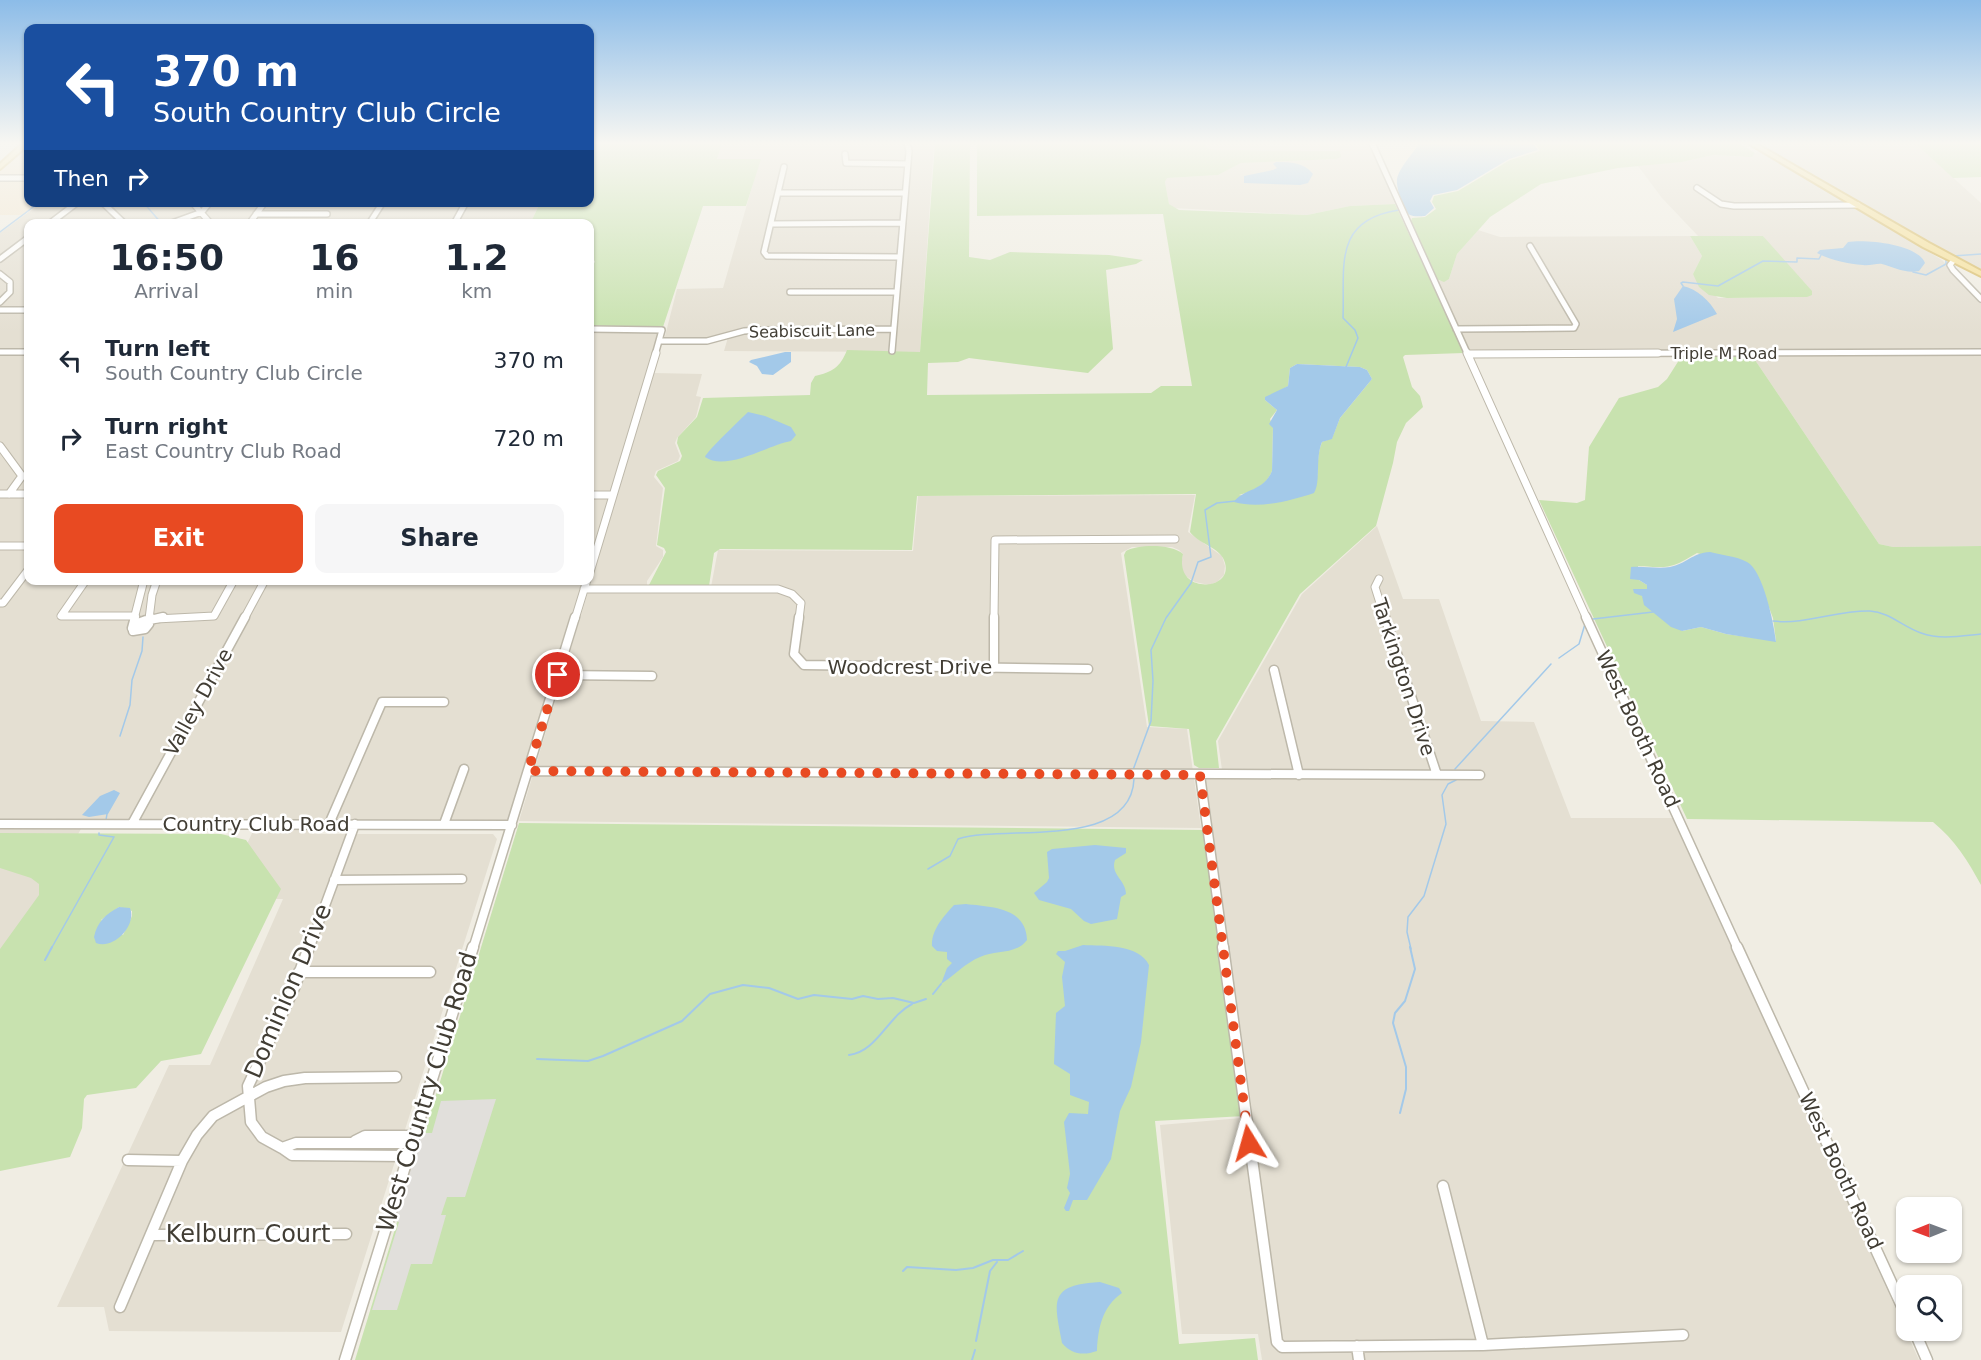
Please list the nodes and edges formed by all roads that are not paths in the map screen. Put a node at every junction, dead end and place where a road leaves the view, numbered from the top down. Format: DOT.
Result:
graph roads {
  1 [pos="775,206"];
  2 [pos="904,206"];
  3 [pos="1401,206"];
  4 [pos="1861,206"];
  5 [pos="71,207"];
  6 [pos="107,207"];
  7 [pos="198,207"];
  8 [pos="206,207"];
  9 [pos="261,207"];
  10 [pos="202,212"];
  11 [pos="256,214"];
  12 [pos="327,214"];
  13 [pos="56,219"];
  14 [pos="119,219"];
  15 [pos="183,219"];
  16 [pos="207,219"];
  17 [pos="252,219"];
  18 [pos="771,224"];
  19 [pos="903,224"];
  20 [pos="24,241"];
  21 [pos="1530,246"];
  22 [pos="900,256"];
  23 [pos="0,259"];
  24 [pos="1954,260"];
  25 [pos="0,274"];
  26 [pos="1981,274"];
  27 [pos="790,292"];
  28 [pos="897,292"];
  29 [pos="1981,299"];
  30 [pos="0,302"];
  31 [pos="0,310"];
  32 [pos="24,310"];
  33 [pos="1456,328"];
  34 [pos="594,329"];
  35 [pos="893,329"];
  36 [pos="660,342"];
  37 [pos="892,351"];
  38 [pos="0,352"];
  39 [pos="24,352"];
  40 [pos="1981,352"];
  41 [pos="1468,354"];
  42 [pos="0,446"];
  43 [pos="0,494"];
  44 [pos="9,494"];
  45 [pos="24,494"];
  46 [pos="594,495"];
  47 [pos="613,495"];
  48 [pos="1175,539"];
  49 [pos="0,546"];
  50 [pos="24,546"];
  51 [pos="594,559"];
  52 [pos="24,575"];
  53 [pos="1379,579"];
  54 [pos="83,585"];
  55 [pos="143,585"];
  56 [pos="155,585"];
  57 [pos="231,585"];
  58 [pos="262,585"];
  59 [pos="585,585"];
  60 [pos="0,603"];
  61 [pos="134,616"];
  62 [pos="150,622"];
  63 [pos="994,668"];
  64 [pos="1088,669"];
  65 [pos="1274,670"];
  66 [pos="558,675"];
  67 [pos="652,676"];
  68 [pos="444,702"];
  69 [pos="464,769"];
  70 [pos="528,771"];
  71 [pos="1200,775"];
  72 [pos="1299,775"];
  73 [pos="1437,775"];
  74 [pos="1480,775"];
  75 [pos="0,824"];
  76 [pos="132,824"];
  77 [pos="329,824"];
  78 [pos="355,824"];
  79 [pos="444,824"];
  80 [pos="512,825"];
  81 [pos="462,879"];
  82 [pos="334,880"];
  83 [pos="299,972"];
  84 [pos="430,972"];
  85 [pos="396,1077"];
  86 [pos="249,1098"];
  87 [pos="411,1140"];
  88 [pos="282,1148"];
  89 [pos="406,1156"];
  90 [pos="128,1160"];
  91 [pos="182,1161"];
  92 [pos="1443,1186"];
  93 [pos="346,1234"];
  94 [pos="151,1235"];
  95 [pos="1896,1293"];
  96 [pos="120,1307"];
  97 [pos="1683,1335"];
  98 [pos="1919,1341"];
  99 [pos="1483,1344"];
  100 [pos="1357,1346"];
  101 [pos="345,1360"];
  102 [pos="1359,1360"];
  103 [pos="1927,1360"];
  1 -- 18 [label="street"];
  2 -- 19 [label="street"];
  3 -- 33 [label="street, West Booth Road"];
  4 -- 24 [label="main road"];
  5 -- 13 [label="street"];
  6 -- 14 [label="street"];
  7 -- 10 [label="street"];
  8 -- 10 [label="street"];
  9 -- 11 [label="street"];
  10 -- 15 [label="street"];
  10 -- 16 [label="street"];
  11 -- 12 [label="street"];
  11 -- 17 [label="street"];
  18 -- 19 [label="street"];
  18 -- 22 [label="street"];
  19 -- 22 [label="street"];
  20 -- 23 [label="street"];
  21 -- 33 [label="street"];
  22 -- 28 [label="street"];
  24 -- 26 [label="main road"];
  24 -- 29 [label="street"];
  25 -- 30 [label="street"];
  27 -- 28 [label="street"];
  28 -- 35 [label="street"];
  31 -- 32 [label="street"];
  33 -- 41 [label="street, West Booth Road"];
  34 -- 36 [label="street"];
  35 -- 36 [label="street, Seabiscuit Lane"];
  35 -- 37 [label="street"];
  36 -- 47 [label="street"];
  38 -- 39 [label="street"];
  40 -- 41 [label="street, Triple M Road"];
  41 -- 95 [label="street, West Booth Road"];
  42 -- 44 [label="street"];
  43 -- 44 [label="street"];
  44 -- 45 [label="street"];
  46 -- 47 [label="street"];
  47 -- 51 [label="street"];
  48 -- 63 [label="street"];
  49 -- 50 [label="street"];
  52 -- 60 [label="street"];
  53 -- 73 [label="street, Tarkington Drive"];
  54 -- 61 [label="street"];
  55 -- 61 [label="street"];
  56 -- 62 [label="street"];
  57 -- 62 [label="street"];
  58 -- 76 [label="street, Valley Drive"];
  59 -- 63 [label="street, Woodcrest Drive"];
  59 -- 66 [label="street, West Country Club Road"];
  61 -- 62 [label="street"];
  63 -- 64 [label="street, Woodcrest Drive"];
  65 -- 72 [label="street"];
  66 -- 67 [label="street"];
  66 -- 70 [label="street, West Country Club Road"];
  68 -- 77 [label="street"];
  69 -- 79 [label="street"];
  70 -- 71 [label="street"];
  70 -- 80 [label="street, West Country Club Road"];
  71 -- 72 [label="street"];
  71 -- 100 [label="street"];
  72 -- 73 [label="street"];
  73 -- 74 [label="street"];
  75 -- 76 [label="street, Country Club Road"];
  76 -- 77 [label="street, Country Club Road"];
  77 -- 78 [label="street, Country Club Road"];
  78 -- 79 [label="street, Country Club Road"];
  78 -- 82 [label="street, Dominion Drive"];
  79 -- 80 [label="street, Country Club Road"];
  80 -- 87 [label="street, West Country Club Road"];
  81 -- 82 [label="street"];
  82 -- 83 [label="street, Dominion Drive"];
  83 -- 84 [label="street"];
  83 -- 86 [label="street, Dominion Drive"];
  85 -- 86 [label="street"];
  86 -- 88 [label="street, Dominion Drive"];
  86 -- 91 [label="street"];
  87 -- 88 [label="street"];
  87 -- 89 [label="street, West Country Club Road"];
  88 -- 89 [label="street, Dominion Drive"];
  89 -- 101 [label="street, West Country Club Road"];
  90 -- 91 [label="street"];
  91 -- 94 [label="street"];
  92 -- 99 [label="street"];
  93 -- 94 [label="street, Kelburn Court"];
  94 -- 96 [label="street"];
  97 -- 99 [label="street"];
  98 -- 103 [label="street"];
  99 -- 100 [label="street"];
  100 -- 102 [label="street"];
}
